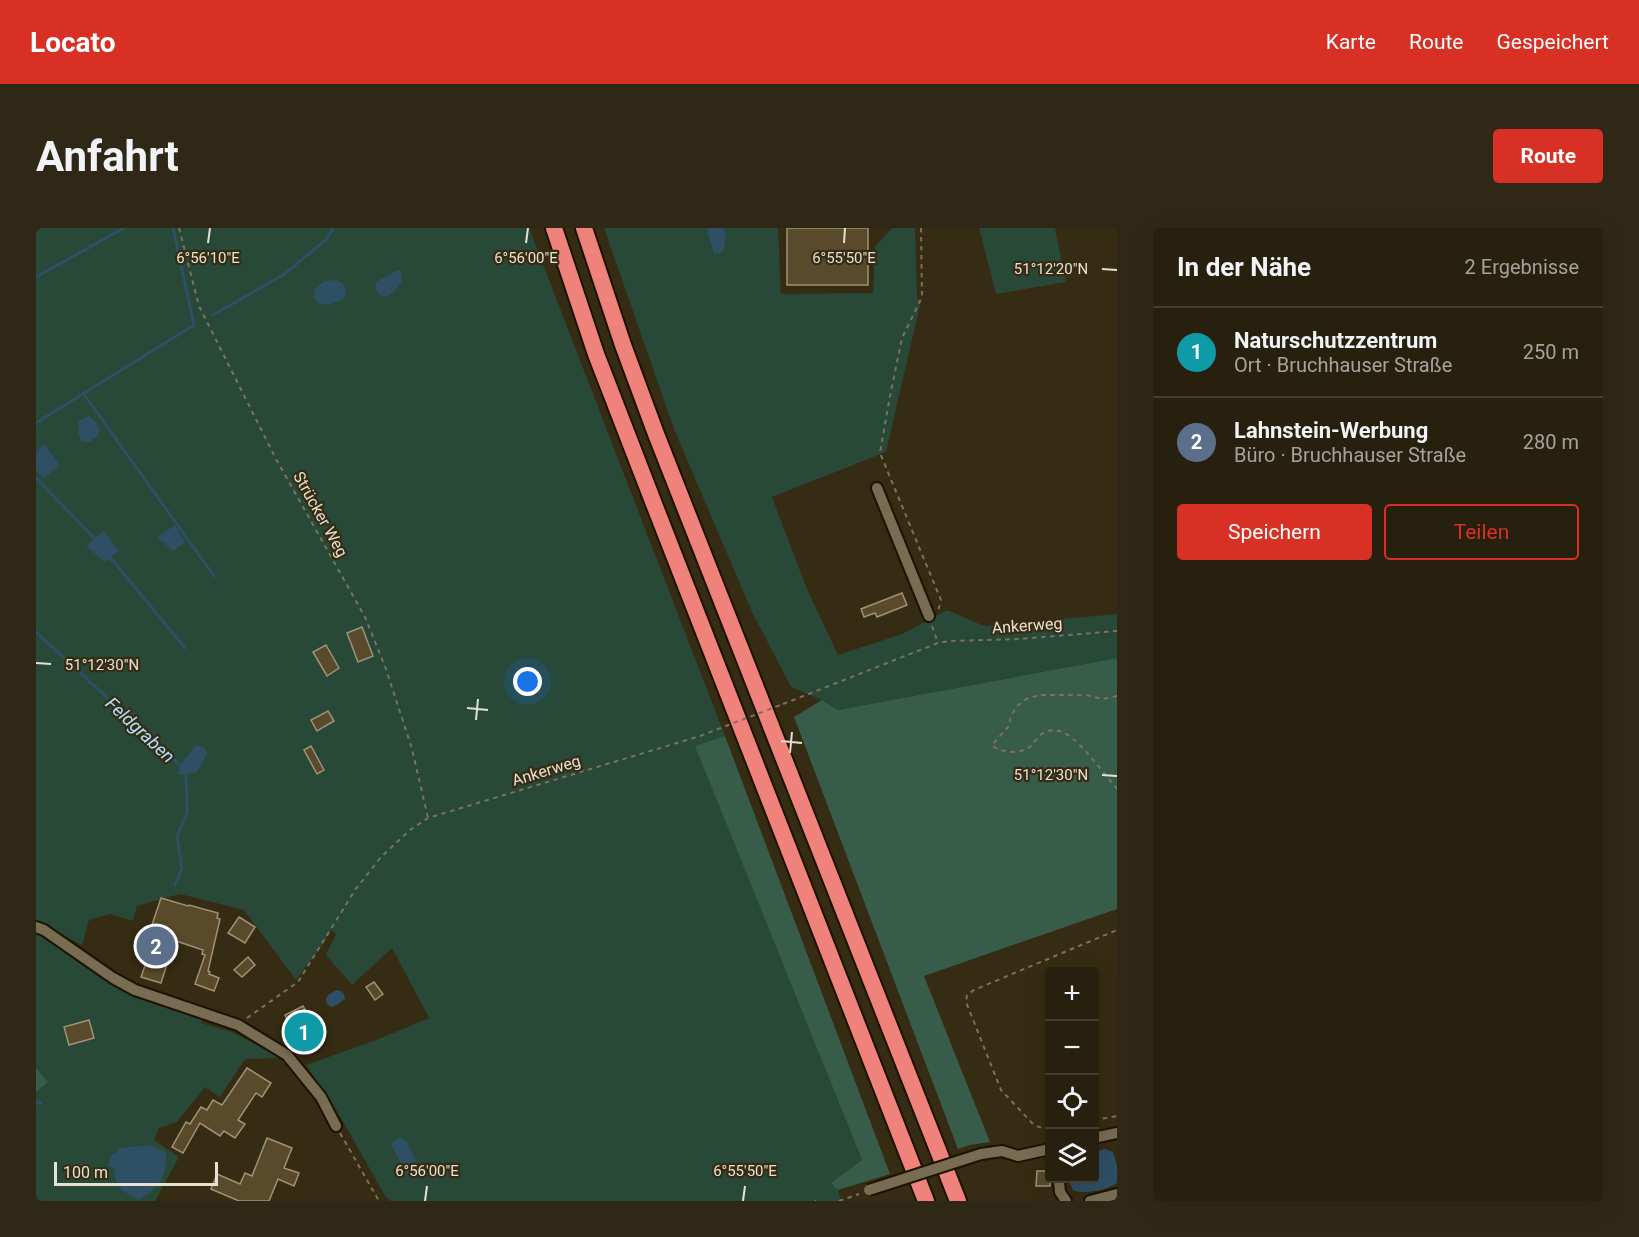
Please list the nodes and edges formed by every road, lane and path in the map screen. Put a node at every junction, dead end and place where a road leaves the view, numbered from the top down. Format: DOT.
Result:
graph roads {
  1 [pos="178,228"];
  2 [pos="554,228"];
  3 [pos="584,228"];
  4 [pos="921,228"];
  5 [pos="877,488"];
  6 [pos="935,616"];
  7 [pos="934,631"];
  8 [pos="1117,631"];
  9 [pos="938,643"];
  10 [pos="1117,696"];
  11 [pos="1117,789"];
  12 [pos="428,818"];
  13 [pos="36,927"];
  14 [pos="1117,930"];
  15 [pos="238,1025"];
  16 [pos="1117,1116"];
  17 [pos="1099,1119"];
  18 [pos="336,1125"];
  19 [pos="1045,1128"];
  20 [pos="1117,1133"];
  21 [pos="1099,1137"];
  22 [pos="1045,1150"];
  23 [pos="1059,1183"];
  24 [pos="869,1190"];
  25 [pos="1117,1194"];
  26 [pos="379,1201"];
  27 [pos="839,1201"];
  28 [pos="926,1201"];
  29 [pos="958,1201"];
  30 [pos="1066,1201"];
  31 [pos="1090,1201"];
  1 -- 12 [label="path, Strücker Weg"];
  2 -- 28 [label="highway"];
  3 -- 29 [label="highway"];
  4 -- 6 [label="path"];
  5 -- 6 [label="street"];
  6 -- 7 [label="path"];
  6 -- 7 [label="path"];
  7 -- 9 [label="path"];
  8 -- 9 [label="path, Ankerweg"];
  9 -- 12 [label="path, Ankerweg, bridge"];
  10 -- 11 [label="path"];
  12 -- 15 [label="path, Ankerweg"];
  13 -- 15 [label="street"];
  14 -- 19 [label="path"];
  15 -- 18 [label="street"];
  16 -- 17 [label="path"];
  18 -- 26 [label="path"];
  20 -- 21 [label="street"];
  22 -- 24 [label="street, bridge"];
  23 -- 30 [label="street"];
  24 -- 27 [label="path"];
  25 -- 31 [label="street"];
}
